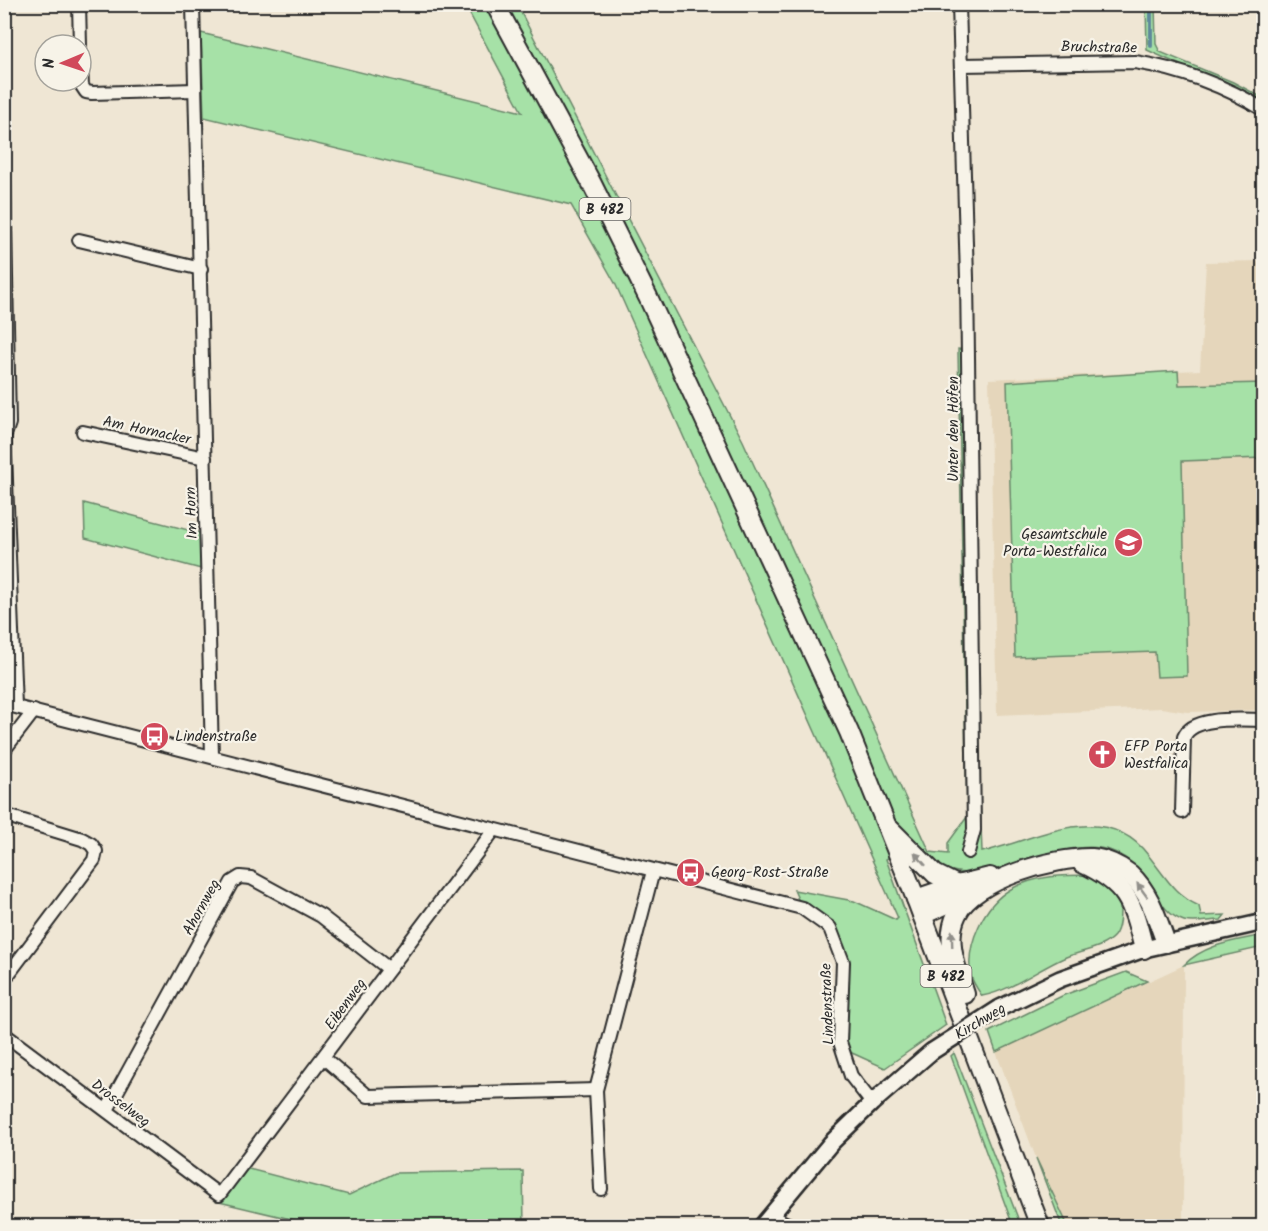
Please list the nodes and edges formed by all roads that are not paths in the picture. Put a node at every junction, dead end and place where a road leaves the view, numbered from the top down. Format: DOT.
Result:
graph roads {
  1 [pos="79,4"];
  2 [pos="193,4"];
  3 [pos="495,4"];
  4 [pos="959,4"];
  5 [pos="80,33"];
  6 [pos="961,65"];
  7 [pos="195,90"];
  8 [pos="93,92"];
  9 [pos="1263,110"];
  10 [pos="4,179"];
  11 [pos="79,240"];
  12 [pos="201,269"];
  13 [pos="6,305"];
  14 [pos="5,431"];
  15 [pos="83,432"];
  16 [pos="205,458"];
  17 [pos="10,705"];
  18 [pos="34,711"];
  19 [pos="1263,720"];
  20 [pos="4,750"];
  21 [pos="212,756"];
  22 [pos="1182,812"];
  23 [pos="4,815"];
  24 [pos="888,827"];
  25 [pos="494,830"];
  26 [pos="968,852"];
  27 [pos="1074,860"];
  28 [pos="653,871"];
  29 [pos="965,889"];
  30 [pos="919,907"];
  31 [pos="1263,922"];
  32 [pos="1166,943"];
  33 [pos="1144,949"];
  34 [pos="389,969"];
  35 [pos="4,980"];
  36 [pos="4,1034"];
  37 [pos="969,1037"];
  38 [pos="324,1058"];
  39 [pos="596,1090"];
  40 [pos="872,1103"];
  41 [pos="106,1110"];
  42 [pos="601,1189"];
  43 [pos="219,1195"];
  44 [pos="766,1221"];
  45 [pos="792,1227"];
  46 [pos="1040,1227"];
  1 -- 5 [label="street"];
  2 -- 7 [label="street, Im Horn"];
  3 -- 24 [label="main road, B 482"];
  4 -- 6 [label="street, Unter den Höfen"];
  6 -- 9 [label="street, Bruchstraße"];
  6 -- 26 [label="street, Unter den Höfen"];
  7 -- 8 [label="street"];
  7 -- 12 [label="street, Im Horn"];
  10 -- 13 [label="street"];
  11 -- 12 [label="street"];
  12 -- 16 [label="street, Im Horn"];
  13 -- 14 [label="street"];
  14 -- 17 [label="street"];
  15 -- 16 [label="street, Am Hornacker"];
  16 -- 21 [label="street, Im Horn"];
  17 -- 18 [label="street, Lindenstraße"];
  18 -- 20 [label="street"];
  18 -- 21 [label="street, Lindenstraße"];
  19 -- 22 [label="street"];
  21 -- 25 [label="street, Lindenstraße"];
  23 -- 35 [label="street"];
  29 -- 24 [label="main road, one-way"];
  24 -- 30 [label="main road, B 482"];
  25 -- 28 [label="street, Lindenstraße"];
  25 -- 34 [label="street, Eibenweg"];
  27 -- 29 [label="main road"];
  32 -- 27 [label="main road, one-way"];
  27 -- 33 [label="main road"];
  28 -- 39 [label="street"];
  28 -- 40 [label="street, Lindenstraße"];
  29 -- 30 [label="main road"];
  37 -- 29 [label="main road, one-way"];
  30 -- 37 [label="main road, B 482"];
  31 -- 32 [label="street, Kirchweg"];
  32 -- 33 [label="street, Kirchweg"];
  33 -- 40 [label="street, Kirchweg, bridge"];
  34 -- 38 [label="street, Eibenweg"];
  34 -- 41 [label="street, Ahornweg"];
  36 -- 41 [label="street, Drosselweg"];
  37 -- 46 [label="main road, B 482"];
  38 -- 39 [label="street"];
  38 -- 43 [label="street, Eibenweg"];
  39 -- 42 [label="street"];
  40 -- 44 [label="street, Kirchweg"];
  41 -- 43 [label="street, Drosselweg"];
  44 -- 45 [label="street"];
}
